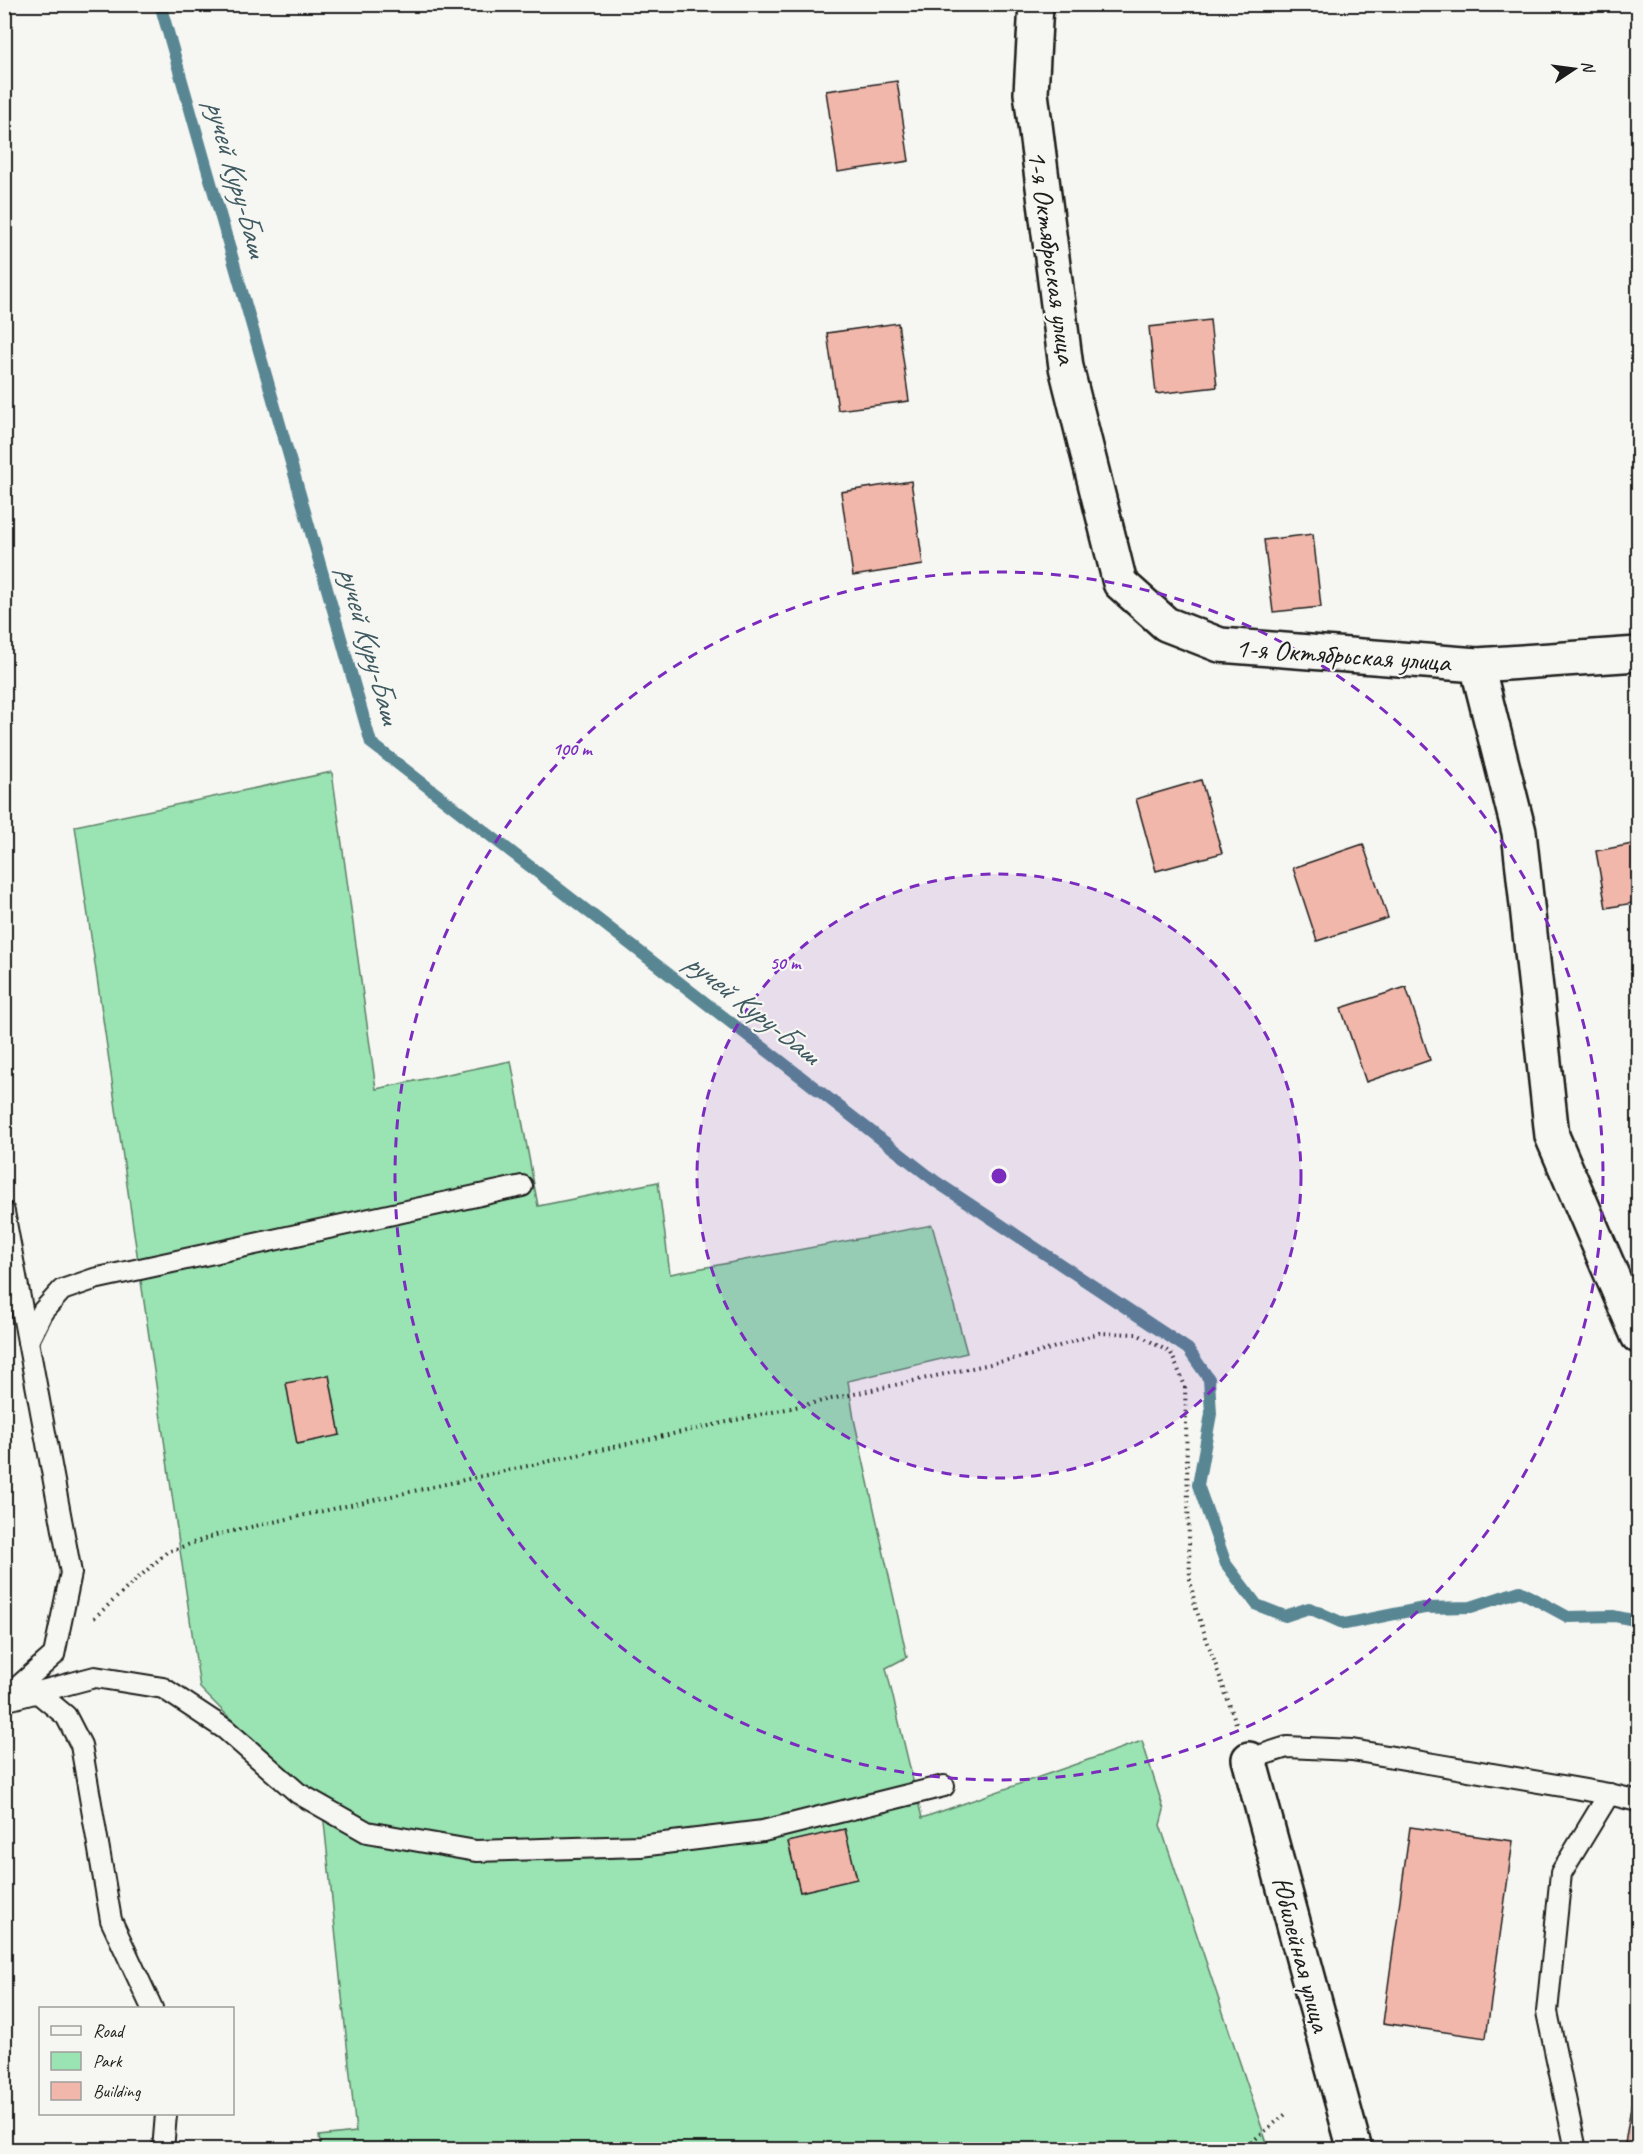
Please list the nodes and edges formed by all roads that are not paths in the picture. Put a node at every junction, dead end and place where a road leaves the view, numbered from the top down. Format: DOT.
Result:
graph roads {
  1 [pos="1036,4"];
  2 [pos="1638,654"];
  3 [pos="1477,665"];
  4 [pos="522,1186"];
  5 [pos="4,1212"];
  6 [pos="1638,1336"];
  7 [pos="28,1341"];
  8 [pos="37,1692"];
  9 [pos="4,1700"];
  10 [pos="1249,1759"];
  11 [pos="944,1786"];
  12 [pos="1609,1794"];
  13 [pos="1638,1801"];
  14 [pos="152,2007"];
  15 [pos="165,2115"];
  16 [pos="163,2150"];
  17 [pos="1355,2150"];
  18 [pos="1576,2150"];
  1 -- 3 [label="street, 1-я Октябрьская улица"];
  2 -- 3 [label="street"];
  3 -- 6 [label="street, 1-я Октябрьская улица"];
  4 -- 7 [label="lane"];
  5 -- 7 [label="lane"];
  7 -- 9 [label="lane"];
  8 -- 9 [label="lane"];
  8 -- 11 [label="lane"];
  8 -- 14 [label="lane"];
  10 -- 12 [label="lane"];
  10 -- 17 [label="street, Юбилейная улица"];
  12 -- 13 [label="lane"];
  12 -- 18 [label="lane"];
  15 -- 16 [label="lane"];
}
